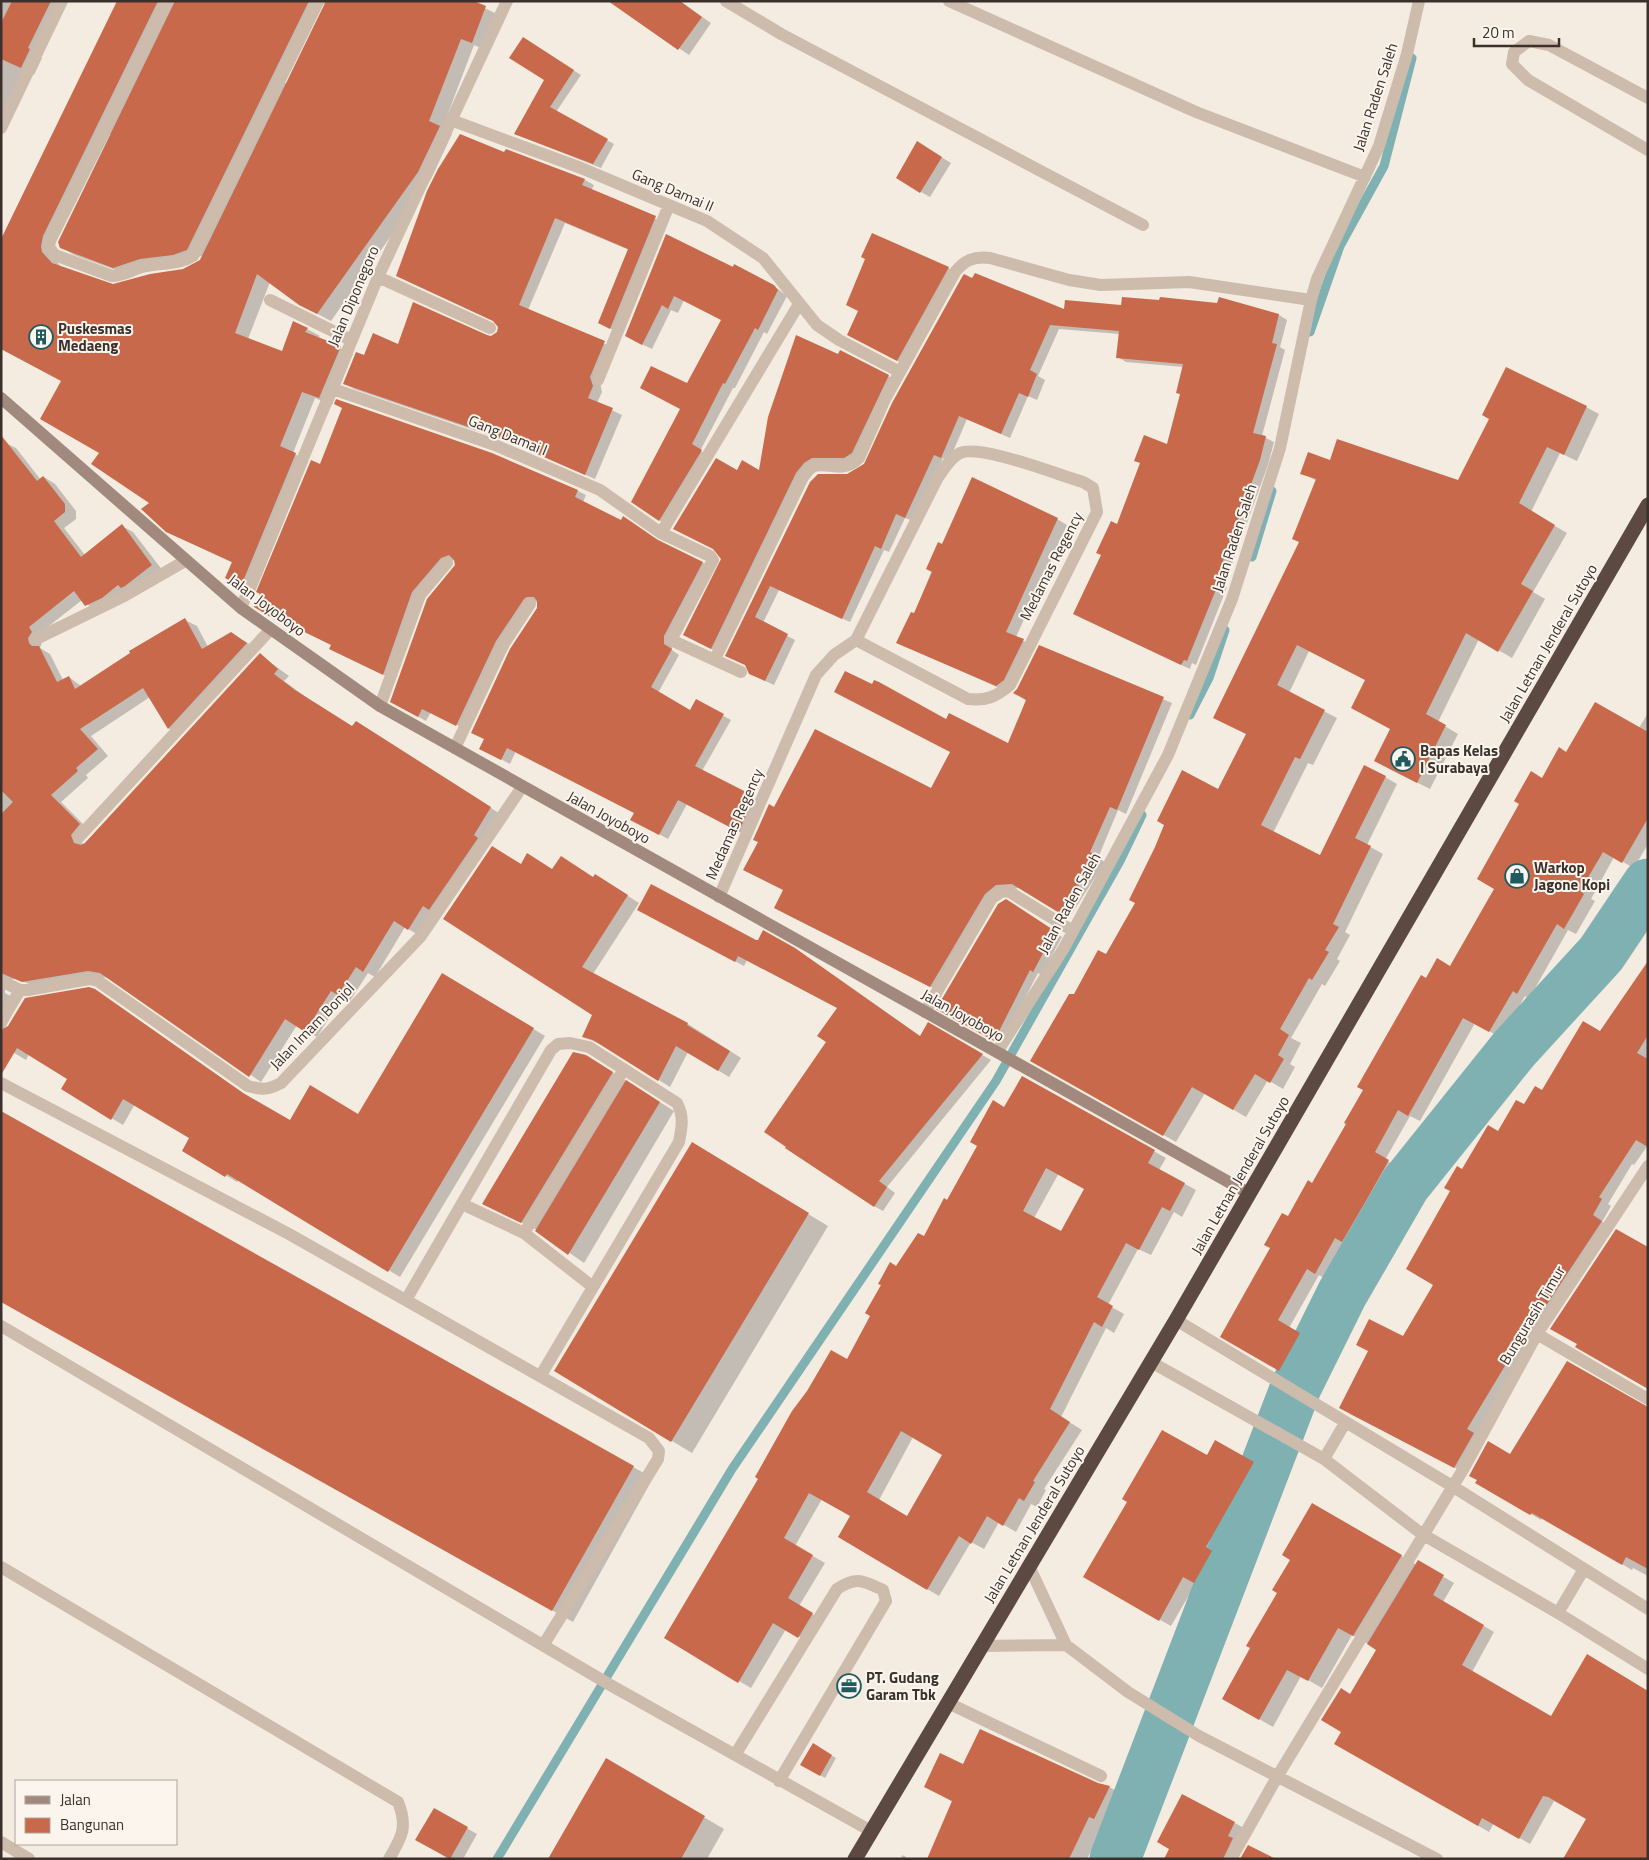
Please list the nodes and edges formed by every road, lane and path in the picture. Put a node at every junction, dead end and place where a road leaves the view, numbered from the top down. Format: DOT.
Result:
graph roads {
  1 [pos="62,1"];
  2 [pos="167,1"];
  3 [pos="318,1"];
  4 [pos="507,1"];
  5 [pos="726,1"];
  6 [pos="949,1"];
  7 [pos="1419,1"];
  8 [pos="1648,98"];
  9 [pos="451,120"];
  10 [pos="1,128"];
  11 [pos="1648,150"];
  12 [pos="1365,177"];
  13 [pos="669,205"];
  14 [pos="1143,225"];
  15 [pos="378,277"];
  16 [pos="270,300"];
  17 [pos="1311,300"];
  18 [pos="799,304"];
  19 [pos="490,328"];
  20 [pos="351,340"];
  21 [pos="900,372"];
  22 [pos="598,380"];
  23 [pos="333,388"];
  24 [pos="1,398"];
  25 [pos="1648,505"];
  26 [pos="661,533"];
  27 [pos="185,561"];
  28 [pos="446,563"];
  29 [pos="530,604"];
  30 [pos="241,608"];
  31 [pos="271,629"];
  32 [pos="36,639"];
  33 [pos="856,640"];
  34 [pos="715,659"];
  35 [pos="741,672"];
  36 [pos="380,706"];
  37 [pos="455,748"];
  38 [pos="522,787"];
  39 [pos="79,837"];
  40 [pos="719,897"];
  41 [pos="1073,931"];
  42 [pos="1,981"];
  43 [pos="20,990"];
  44 [pos="925,1012"];
  45 [pos="1,1022"];
  46 [pos="1001,1054"];
  47 [pos="624,1069"];
  48 [pos="1,1083"];
  49 [pos="1648,1166"];
  50 [pos="1250,1194"];
  51 [pos="462,1204"];
  52 [pos="524,1233"];
  53 [pos="593,1287"];
  54 [pos="406,1300"];
  55 [pos="1176,1320"];
  56 [pos="1,1326"];
  57 [pos="1537,1334"];
  58 [pos="1151,1362"];
  59 [pos="540,1376"];
  60 [pos="1648,1399"];
  61 [pos="1345,1423"];
  62 [pos="1324,1459"];
  63 [pos="1452,1486"];
  64 [pos="1422,1534"];
  65 [pos="1030,1566"];
  66 [pos="1,1567"];
  67 [pos="1584,1569"];
  68 [pos="1648,1609"];
  69 [pos="1558,1613"];
  70 [pos="544,1644"];
  71 [pos="1066,1645"];
  72 [pos="982,1646"];
  73 [pos="1648,1669"];
  74 [pos="948,1703"];
  75 [pos="735,1755"];
  76 [pos="1101,1776"];
  77 [pos="1277,1777"];
  78 [pos="779,1781"];
  79 [pos="872,1831"];
  80 [pos="1,1842"];
  81 [pos="30,1859"];
  82 [pos="389,1859"];
  83 [pos="855,1859"];
  84 [pos="1230,1859"];
  85 [pos="1437,1859"];
  1 -- 10 [label="street"];
  2 -- 3 [label="street"];
  4 -- 9 [label="street, Jalan Diponegoro"];
  5 -- 14 [label="street"];
  6 -- 12 [label="street"];
  7 -- 12 [label="street, Jalan Raden Saleh"];
  8 -- 11 [label="street"];
  9 -- 13 [label="street, Gang Damai II"];
  9 -- 15 [label="street, Jalan Diponegoro"];
  12 -- 17 [label="street, Jalan Raden Saleh"];
  13 -- 18 [label="street, Gang Damai II"];
  13 -- 22 [label="street"];
  15 -- 19 [label="street"];
  15 -- 20 [label="street, Jalan Diponegoro"];
  16 -- 20 [label="street"];
  17 -- 21 [label="street"];
  17 -- 41 [label="street, Jalan Raden Saleh"];
  18 -- 21 [label="street, Gang Damai II"];
  18 -- 26 [label="street"];
  20 -- 23 [label="street, Jalan Diponegoro"];
  21 -- 34 [label="street"];
  23 -- 26 [label="street, Gang Damai I"];
  23 -- 30 [label="street, Jalan Diponegoro"];
  24 -- 27 [label="street, Jalan Joyoboyo"];
  25 -- 50 [label="highway, Jalan Letnan Jenderal Sutoyo"];
  26 -- 34 [label="street, Gang Damai I"];
  27 -- 30 [label="street, Jalan Joyoboyo"];
  27 -- 32 [label="street"];
  28 -- 36 [label="street"];
  29 -- 37 [label="street"];
  30 -- 31 [label="street, Jalan Joyoboyo"];
  31 -- 36 [label="street, Jalan Joyoboyo"];
  31 -- 39 [label="street"];
  33 -- 33 [label="street, Medamas Regency"];
  33 -- 40 [label="street, Medamas Regency"];
  34 -- 35 [label="street"];
  36 -- 37 [label="street, Jalan Joyoboyo"];
  37 -- 38 [label="street, Jalan Joyoboyo"];
  38 -- 40 [label="street, Jalan Joyoboyo"];
  38 -- 43 [label="street, Jalan Imam Bonjol"];
  40 -- 44 [label="street, Jalan Joyoboyo"];
  41 -- 44 [label="street"];
  41 -- 46 [label="street, Jalan Raden Saleh"];
  42 -- 43 [label="street"];
  43 -- 45 [label="street"];
  44 -- 46 [label="street, Jalan Joyoboyo"];
  46 -- 50 [label="street, Jalan Joyoboyo"];
  47 -- 51 [label="street"];
  47 -- 52 [label="street"];
  47 -- 53 [label="street"];
  48 -- 54 [label="street"];
  49 -- 57 [label="street, Bungurasih Timur"];
  50 -- 55 [label="highway, Jalan Letnan Jenderal Sutoyo"];
  51 -- 52 [label="street"];
  51 -- 54 [label="street"];
  52 -- 53 [label="street"];
  53 -- 59 [label="street"];
  54 -- 59 [label="street"];
  55 -- 58 [label="highway, Jalan Letnan Jenderal Sutoyo"];
  55 -- 61 [label="street"];
  56 -- 70 [label="street"];
  57 -- 60 [label="street"];
  57 -- 63 [label="street, Bungurasih Timur"];
  58 -- 62 [label="street"];
  58 -- 65 [label="highway, Jalan Letnan Jenderal Sutoyo"];
  59 -- 70 [label="street"];
  61 -- 62 [label="street"];
  61 -- 63 [label="street"];
  62 -- 64 [label="street"];
  63 -- 64 [label="street, Bungurasih Timur"];
  63 -- 67 [label="street"];
  64 -- 69 [label="street"];
  64 -- 77 [label="street, Bungurasih Timur"];
  65 -- 71 [label="street"];
  65 -- 72 [label="highway, Jalan Letnan Jenderal Sutoyo"];
  66 -- 82 [label="street"];
  67 -- 68 [label="street"];
  67 -- 69 [label="street"];
  69 -- 73 [label="street"];
  70 -- 75 [label="street"];
  71 -- 72 [label="street"];
  71 -- 77 [label="street"];
  72 -- 74 [label="highway, Jalan Letnan Jenderal Sutoyo"];
  74 -- 76 [label="street"];
  74 -- 79 [label="highway, Jalan Letnan Jenderal Sutoyo"];
  75 -- 78 [label="street"];
  75 -- 78 [label="street"];
  77 -- 84 [label="street, Bungurasih Timur"];
  77 -- 85 [label="street"];
  78 -- 79 [label="street"];
  79 -- 83 [label="highway, Jalan Letnan Jenderal Sutoyo"];
  80 -- 81 [label="street"];
}
